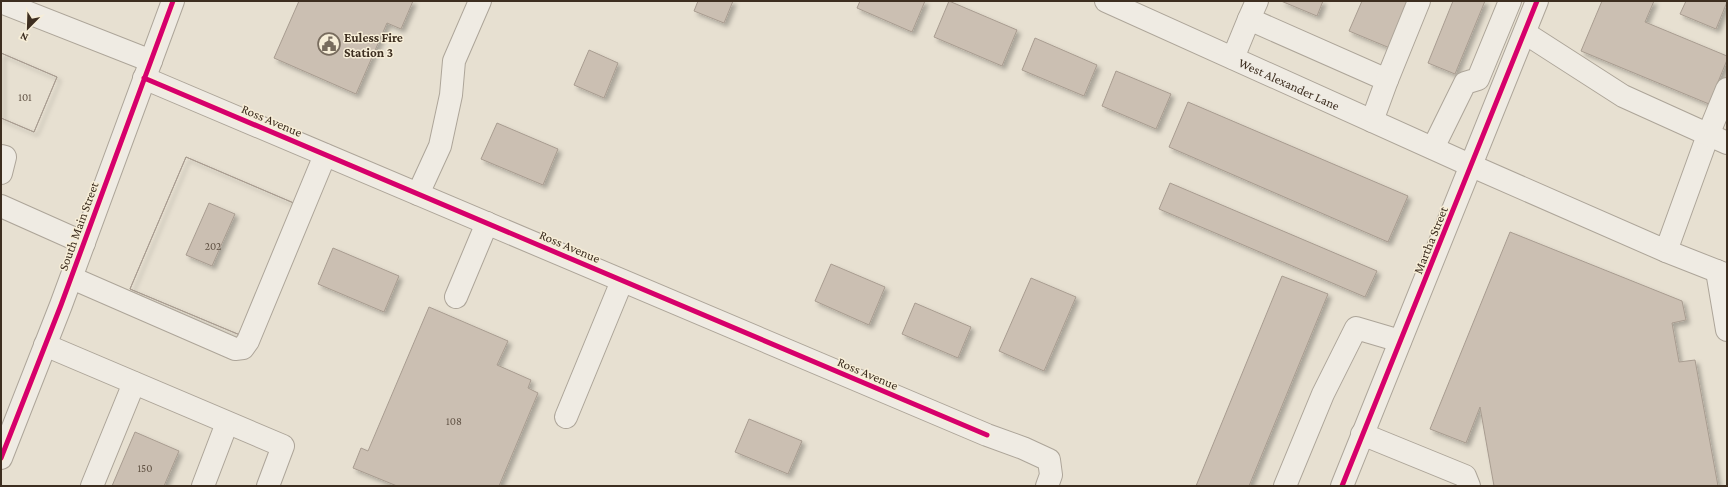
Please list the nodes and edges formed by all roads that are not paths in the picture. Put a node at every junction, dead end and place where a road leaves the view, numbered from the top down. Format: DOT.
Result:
graph roads {
  1 [pos="173,1"];
  2 [pos="480,1"];
  3 [pos="1106,1"];
  4 [pos="1419,1"];
  5 [pos="1510,1"];
  6 [pos="1537,1"];
  7 [pos="1,2"];
  8 [pos="1253,10"];
  9 [pos="1525,33"];
  10 [pos="1233,58"];
  11 [pos="148,69"];
  12 [pos="1387,80"];
  13 [pos="1727,89"];
  14 [pos="1372,121"];
  15 [pos="1718,139"];
  16 [pos="1433,148"];
  17 [pos="325,154"];
  18 [pos="1,156"];
  19 [pos="1472,166"];
  20 [pos="1,173"];
  21 [pos="418,194"];
  22 [pos="1,206"];
  23 [pos="486,223"];
  24 [pos="84,243"];
  25 [pos="1666,251"];
  26 [pos="1722,272"];
  27 [pos="72,278"];
  28 [pos="622,281"];
  29 [pos="456,297"];
  30 [pos="1727,330"];
  31 [pos="1400,342"];
  32 [pos="46,345"];
  33 [pos="134,383"];
  34 [pos="566,417"];
  35 [pos="227,422"];
  36 [pos="1362,434"];
  37 [pos="1,458"];
  38 [pos="92,486"];
  39 [pos="203,486"];
  40 [pos="268,486"];
  41 [pos="1047,486"];
  42 [pos="1285,486"];
  43 [pos="1342,486"];
  44 [pos="1469,486"];
  1 -- 11 [label="street, South Main Street"];
  2 -- 21 [label="street"];
  3 -- 10 [label="street, West Alexander Lane"];
  4 -- 12 [label="street"];
  5 -- 16 [label="street"];
  6 -- 9 [label="street, Martha Street"];
  7 -- 11 [label="street, Ross Avenue"];
  8 -- 10 [label="street"];
  8 -- 12 [label="street"];
  9 -- 15 [label="street"];
  9 -- 19 [label="street, Martha Street"];
  10 -- 14 [label="street, West Alexander Lane"];
  11 -- 17 [label="street, Ross Avenue"];
  11 -- 24 [label="street, South Main Street"];
  12 -- 14 [label="street"];
  13 -- 15 [label="street"];
  14 -- 16 [label="street, West Alexander Lane"];
  15 -- 25 [label="street"];
  16 -- 19 [label="street, West Alexander Lane"];
  17 -- 21 [label="street, Ross Avenue"];
  17 -- 27 [label="street"];
  18 -- 20 [label="street"];
  19 -- 25 [label="street, West Alexander Lane"];
  19 -- 31 [label="street, Martha Street"];
  21 -- 23 [label="street, Ross Avenue"];
  22 -- 24 [label="street"];
  23 -- 28 [label="street, Ross Avenue"];
  23 -- 29 [label="street"];
  24 -- 27 [label="street, South Main Street"];
  25 -- 26 [label="street, West Alexander Lane"];
  26 -- 30 [label="street"];
  27 -- 32 [label="street, South Main Street"];
  28 -- 34 [label="street"];
  28 -- 41 [label="street, Ross Avenue"];
  31 -- 36 [label="street, Martha Street"];
  31 -- 42 [label="street"];
  32 -- 33 [label="street"];
  32 -- 37 [label="street, South Main Street"];
  33 -- 35 [label="street"];
  33 -- 38 [label="street"];
  35 -- 39 [label="street"];
  35 -- 40 [label="street"];
  36 -- 43 [label="street, Martha Street"];
  36 -- 44 [label="street"];
}
